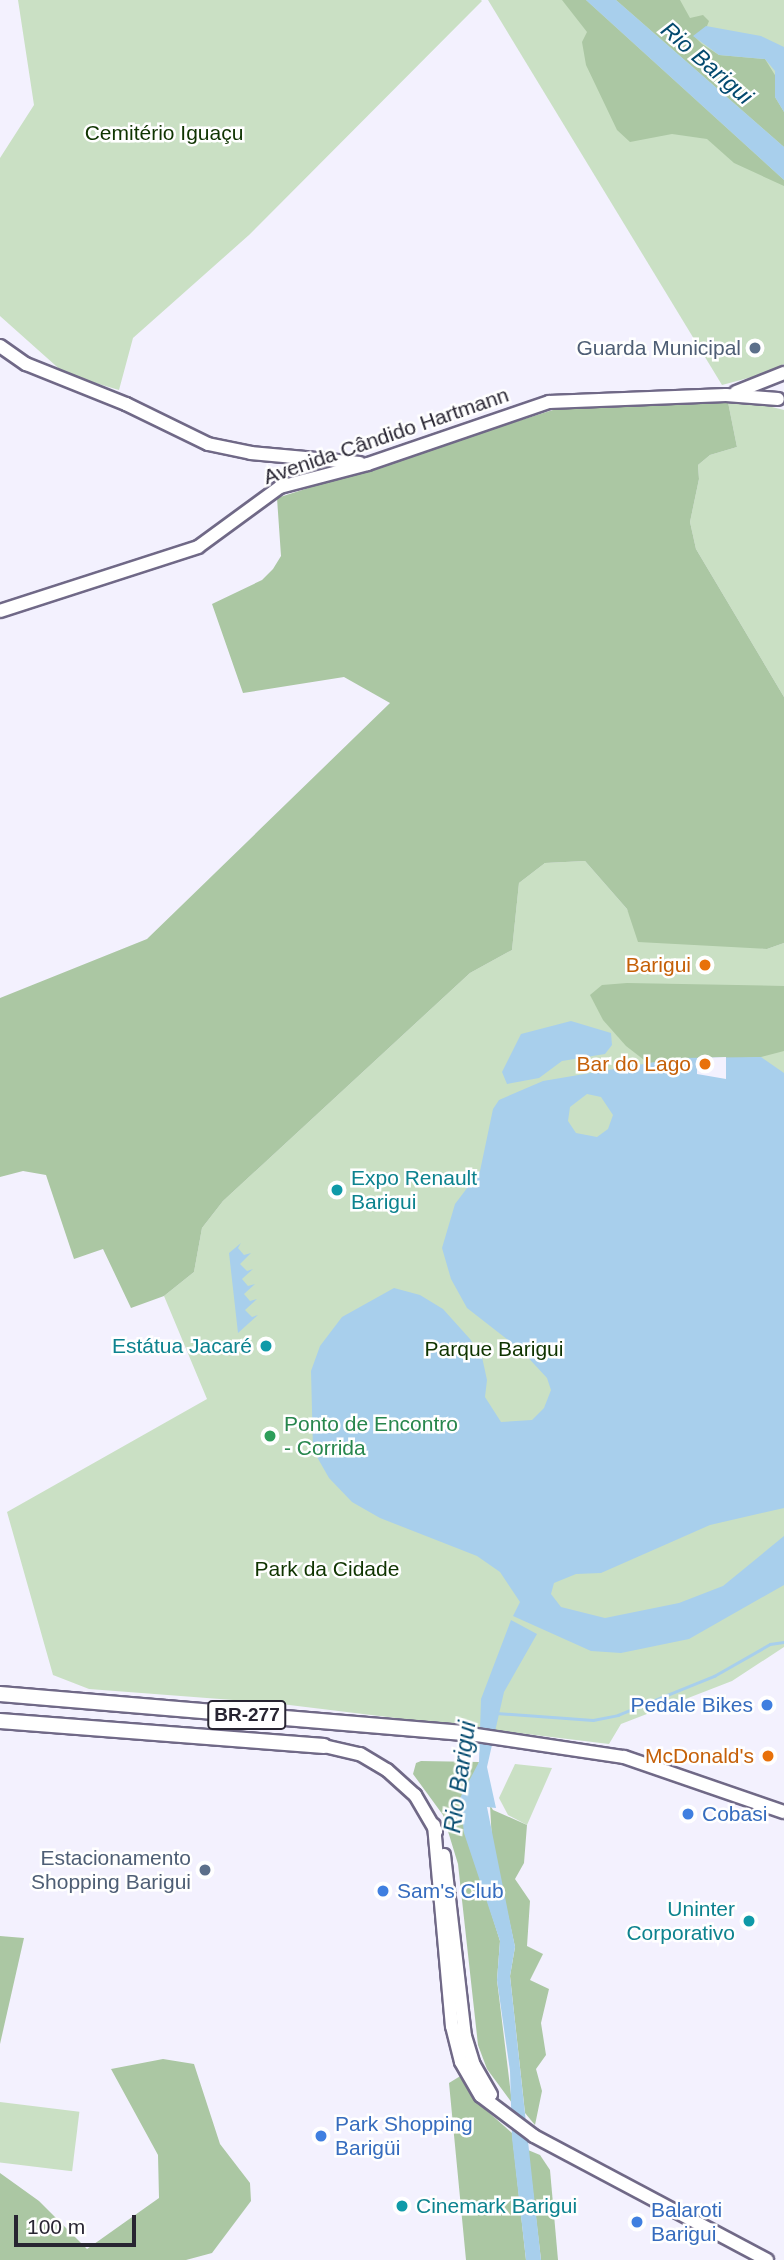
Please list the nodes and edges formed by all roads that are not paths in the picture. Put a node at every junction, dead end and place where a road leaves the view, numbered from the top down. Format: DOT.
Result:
graph roads {
  1 [pos="0,346"];
  2 [pos="781,375"];
  3 [pos="726,395"];
  4 [pos="781,401"];
  5 [pos="368,464"];
  6 [pos="0,611"];
  7 [pos="0,1694"];
  8 [pos="0,1721"];
  9 [pos="463,1733"];
  10 [pos="324,1746"];
  11 [pos="784,1812"];
  12 [pos="767,2260"];
  1 -- 5 [label="main road"];
  2 -- 3 [label="main road, Avenida Cândido Hartmann"];
  2 -- 4 [label="main road"];
  3 -- 4 [label="main road, Avenida Cândido Hartmann"];
  3 -- 5 [label="main road, Avenida Cândido Hartmann"];
  5 -- 6 [label="main road, Avenida Cândido Hartmann"];
  7 -- 9 [label="highway, BR-277"];
  8 -- 10 [label="highway, BR-277"];
  9 -- 11 [label="main road"];
  10 -- 12 [label="main road"];
}
